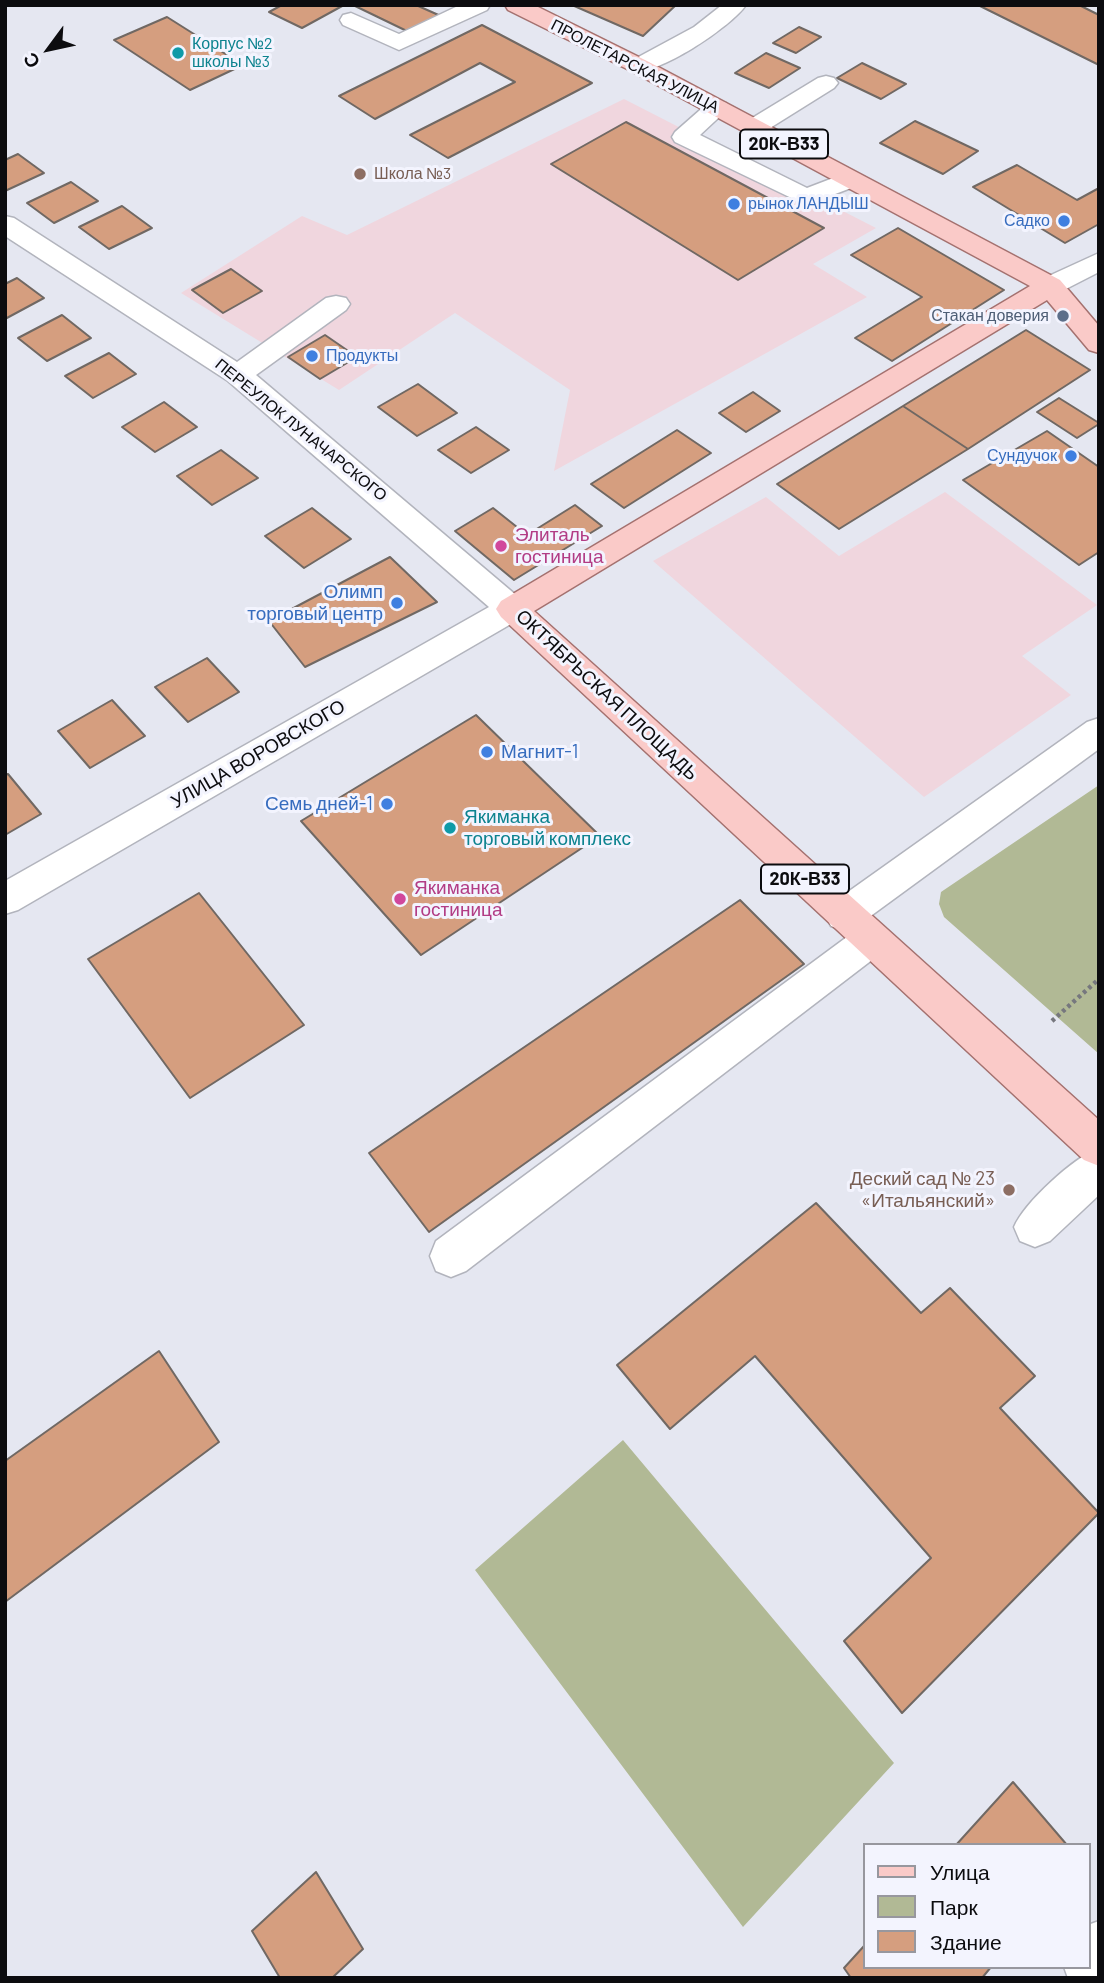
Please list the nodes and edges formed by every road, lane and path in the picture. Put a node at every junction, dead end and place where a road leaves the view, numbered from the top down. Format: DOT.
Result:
graph roads {
  1 [pos="479,5"];
  2 [pos="516,5"];
  3 [pos="734,5"];
  4 [pos="351,20"];
  5 [pos="639,66"];
  6 [pos="826,83"];
  7 [pos="717,108"];
  8 [pos="753,128"];
  9 [pos="850,180"];
  10 [pos="5,224"];
  11 [pos="1099,261"];
  12 [pos="1050,286"];
  13 [pos="336,304"];
  14 [pos="1099,344"];
  15 [pos="238,375"];
  16 [pos="512,609"];
  17 [pos="1099,731"];
  18 [pos="5,899"];
  19 [pos="858,927"];
  20 [pos="1099,979"];
  21 [pos="1052,1021"];
  22 [pos="1099,1147"];
  23 [pos="1099,1167"];
  24 [pos="1035,1227"];
  25 [pos="451,1256"];
  1 -- 4 [label="street"];
  2 -- 5 [label="main road, ПРОЛЕТАРСКАЯ УЛИЦА / 20К-В33"];
  3 -- 5 [label="street"];
  5 -- 7 [label="main road, ПРОЛЕТАРСКАЯ УЛИЦА / 20К-В33"];
  6 -- 8 [label="street"];
  7 -- 8 [label="main road, ПРОЛЕТАРСКАЯ УЛИЦА / 20К-В33"];
  7 -- 9 [label="street"];
  8 -- 9 [label="main road, ПРОЛЕТАРСКАЯ УЛИЦА / 20К-В33"];
  9 -- 12 [label="main road, ПРОЛЕТАРСКАЯ УЛИЦА / 20К-В33"];
  10 -- 15 [label="street, ПЕРЕУЛОК ЛУНАЧАРСКОГО"];
  11 -- 12 [label="street, ОКТЯБРЬСКАЯ ПЛОЩАДЬ"];
  12 -- 14 [label="main road, 20К-В33"];
  12 -- 16 [label="main road, ОКТЯБРЬСКАЯ ПЛОЩАДЬ"];
  13 -- 15 [label="street"];
  15 -- 16 [label="street, ПЕРЕУЛОК ЛУНАЧАРСКОГО"];
  16 -- 18 [label="street, УЛИЦА ВОРОВСКОГО"];
  16 -- 19 [label="main road, ОКТЯБРЬСКАЯ ПЛОЩАДЬ / 20К-В33"];
  17 -- 19 [label="street"];
  19 -- 22 [label="main road, ОКТЯБРЬСКАЯ ПЛОЩАДЬ / 20К-В33"];
  19 -- 25 [label="street"];
  20 -- 21 [label="path"];
  23 -- 24 [label="street"];
}
